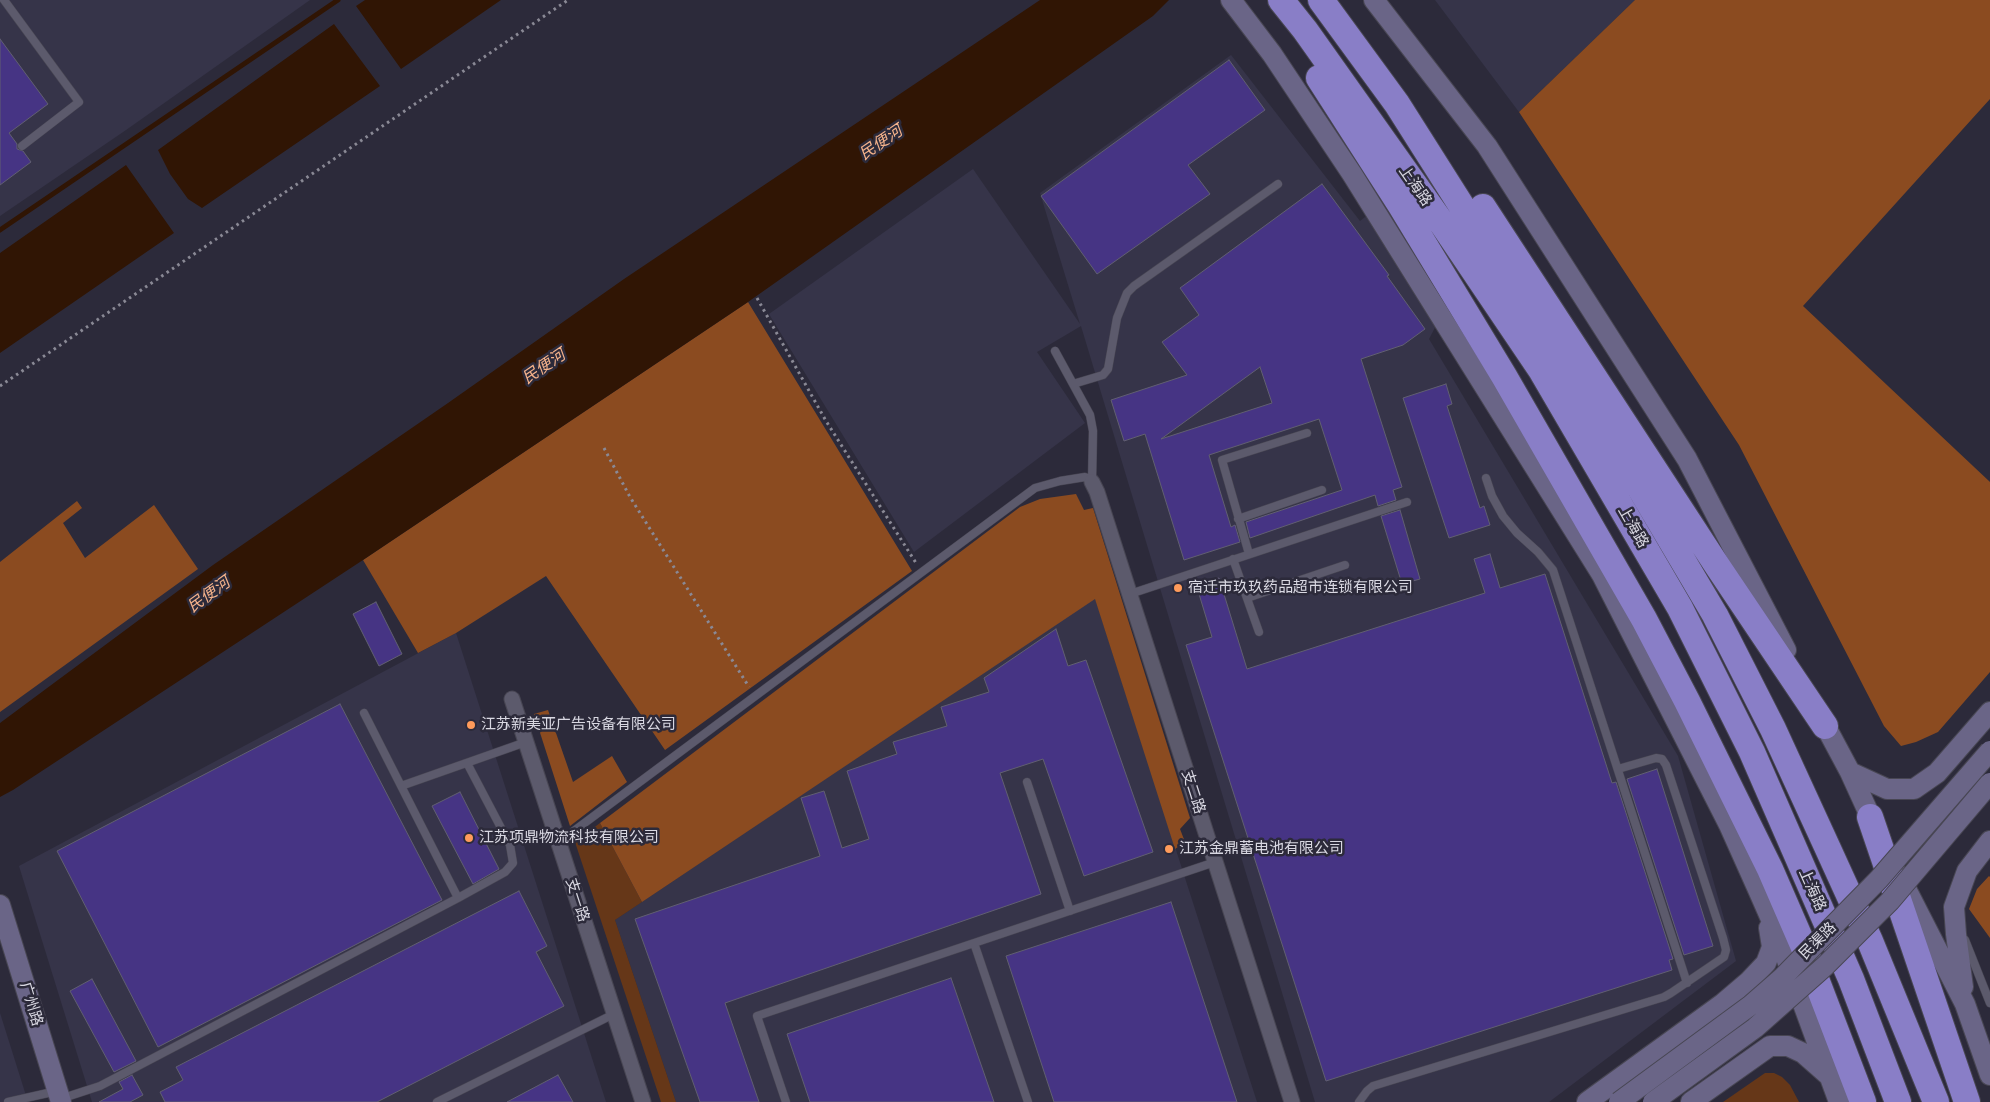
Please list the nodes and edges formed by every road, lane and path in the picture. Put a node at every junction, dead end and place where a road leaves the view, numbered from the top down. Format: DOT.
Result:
graph roads {
  1 [pos="4,0"];
  2 [pos="568,0"];
  3 [pos="1232,0"];
  4 [pos="1269,0"];
  5 [pos="1281,0"];
  6 [pos="1322,0"];
  7 [pos="1374,0"];
  8 [pos="1299,34"];
  9 [pos="1397,104"];
  10 [pos="22,146"];
  11 [pos="1278,184"];
  12 [pos="757,298"];
  13 [pos="1054,351"];
  14 [pos="1073,384"];
  15 [pos="0,386"];
  16 [pos="1307,433"];
  17 [pos="604,448"];
  18 [pos="1486,478"];
  19 [pos="1092,482"];
  20 [pos="1322,490"];
  21 [pos="1407,502"];
  22 [pos="1238,519"];
  23 [pos="1248,554"];
  24 [pos="1233,559"];
  25 [pos="1345,565"];
  26 [pos="922,572"];
  27 [pos="1130,594"];
  28 [pos="1247,598"];
  29 [pos="1258,632"];
  30 [pos="754,696"];
  31 [pos="512,699"];
  32 [pos="1990,712"];
  33 [pos="364,713"];
  34 [pos="1825,726"];
  35 [pos="526,742"];
  36 [pos="1990,751"];
  37 [pos="467,763"];
  38 [pos="1618,769"];
  39 [pos="1850,772"];
  40 [pos="1028,782"];
  41 [pos="1990,783"];
  42 [pos="401,786"];
  43 [pos="1870,817"];
  44 [pos="1990,841"];
  45 [pos="558,842"];
  46 [pos="1215,862"];
  47 [pos="1759,892"];
  48 [pos="458,898"];
  49 [pos="0,905"];
  50 [pos="1954,907"];
  51 [pos="1070,911"];
  52 [pos="974,943"];
  53 [pos="1687,983"];
  54 [pos="1990,1003"];
  55 [pos="1965,1004"];
  56 [pos="614,1014"];
  57 [pos="1990,1075"];
  58 [pos="1831,1078"];
  59 [pos="60,1098"];
  60 [pos="8,1102"];
  61 [pos="437,1102"];
  62 [pos="643,1102"];
  63 [pos="786,1102"];
  64 [pos="1028,1102"];
  65 [pos="1292,1102"];
  66 [pos="1359,1102"];
  67 [pos="1587,1102"];
  68 [pos="1619,1102"];
  69 [pos="1653,1102"];
  70 [pos="1691,1102"];
  71 [pos="1839,1102"];
  72 [pos="1863,1102"];
  73 [pos="1898,1102"];
  74 [pos="1936,1102"];
  75 [pos="1968,1102"];
  1 -- 10 [label="lane"];
  2 -- 15 [label="path"];
  3 -- 47 [label="main road"];
  4 -- 8 [label="highway"];
  5 -- 8 [label="highway, 上海路"];
  6 -- 9 [label="highway, 上海路"];
  7 -- 34 [label="main road"];
  8 -- 72 [label="highway"];
  8 -- 73 [label="highway, 上海路"];
  9 -- 34 [label="highway"];
  9 -- 74 [label="highway, 上海路"];
  11 -- 14 [label="lane"];
  12 -- 26 [label="path"];
  13 -- 14 [label="lane"];
  14 -- 19 [label="lane"];
  16 -- 22 [label="lane"];
  17 -- 30 [label="path"];
  18 -- 38 [label="lane"];
  19 -- 26 [label="lane"];
  19 -- 27 [label="street, 支二路"];
  20 -- 22 [label="lane"];
  21 -- 23 [label="lane"];
  22 -- 23 [label="lane"];
  23 -- 24 [label="lane"];
  24 -- 27 [label="lane"];
  24 -- 28 [label="lane"];
  25 -- 28 [label="lane"];
  26 -- 30 [label="lane"];
  27 -- 46 [label="street, 支二路"];
  28 -- 29 [label="lane"];
  30 -- 45 [label="lane"];
  31 -- 35 [label="street, 支一路"];
  32 -- 39 [label="main road"];
  33 -- 42 [label="lane"];
  34 -- 39 [label="main road"];
  35 -- 37 [label="lane"];
  35 -- 45 [label="street, 支一路"];
  36 -- 68 [label="main road, 民渠路, bridge"];
  37 -- 42 [label="lane"];
  37 -- 48 [label="lane"];
  38 -- 53 [label="lane"];
  38 -- 53 [label="lane"];
  39 -- 43 [label="main road"];
  40 -- 51 [label="lane"];
  41 -- 69 [label="main road, 民渠路, bridge"];
  42 -- 48 [label="lane"];
  43 -- 55 [label="main road"];
  43 -- 75 [label="highway"];
  44 -- 50 [label="main road"];
  45 -- 56 [label="street, 支一路"];
  46 -- 51 [label="lane"];
  46 -- 65 [label="street, 支二路"];
  47 -- 58 [label="main road"];
  47 -- 67 [label="main road"];
  48 -- 59 [label="lane"];
  49 -- 59 [label="main road, 广州路"];
  50 -- 54 [label="lane"];
  50 -- 55 [label="main road"];
  51 -- 52 [label="lane"];
  52 -- 63 [label="lane"];
  52 -- 64 [label="lane"];
  53 -- 66 [label="lane"];
  55 -- 57 [label="main road"];
  56 -- 61 [label="lane"];
  56 -- 62 [label="street, 支一路"];
  58 -- 70 [label="main road"];
  58 -- 71 [label="main road"];
  59 -- 60 [label="lane"];
}
